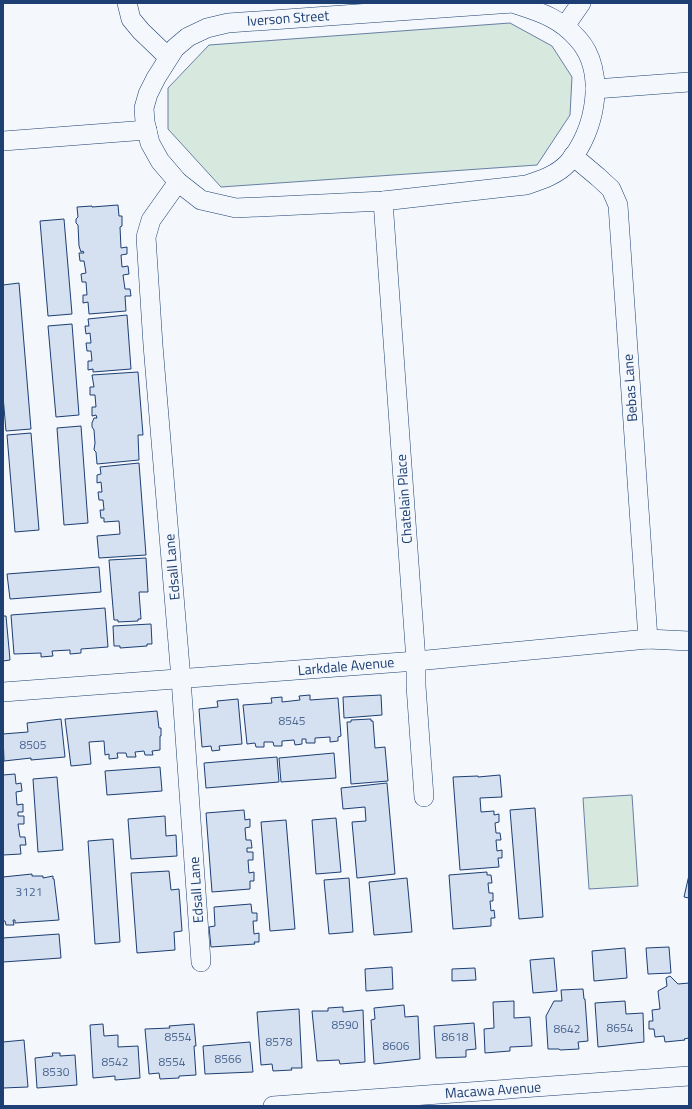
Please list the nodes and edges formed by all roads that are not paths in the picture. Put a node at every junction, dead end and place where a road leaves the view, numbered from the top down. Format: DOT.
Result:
graph roads {
  1 [pos="127,3"];
  2 [pos="581,3"];
  3 [pos="367,8"];
  4 [pos="565,26"];
  5 [pos="168,57"];
  6 [pos="689,82"];
  7 [pos="595,89"];
  8 [pos="147,130"];
  9 [pos="3,141"];
  10 [pos="573,156"];
  11 [pos="178,182"];
  12 [pos="383,200"];
  13 [pos="648,639"];
  14 [pos="689,641"];
  15 [pos="416,660"];
  16 [pos="181,679"];
  17 [pos="3,692"];
  18 [pos="424,797"];
  19 [pos="201,962"];
  20 [pos="689,1076"];
  21 [pos="273,1106"];
  1 -- 5 [label="street"];
  2 -- 4 [label="street"];
  3 -- 4 [label="street, Iverson Street"];
  3 -- 5 [label="street, Iverson Street"];
  4 -- 7 [label="street, Iverson Street"];
  5 -- 8 [label="street, Iverson Street"];
  6 -- 7 [label="street"];
  7 -- 10 [label="street, Iverson Street"];
  8 -- 9 [label="street"];
  8 -- 11 [label="street, Iverson Street"];
  10 -- 12 [label="street, Iverson Street"];
  10 -- 13 [label="street, Bebas Lane"];
  11 -- 12 [label="street, Iverson Street"];
  11 -- 16 [label="street, Edsall Lane"];
  12 -- 15 [label="street, Chatelain Place"];
  13 -- 14 [label="street, Larkdale Avenue"];
  13 -- 15 [label="street, Larkdale Avenue"];
  15 -- 16 [label="street, Larkdale Avenue"];
  15 -- 18 [label="street, Chatelain Place"];
  16 -- 17 [label="street, Larkdale Avenue"];
  16 -- 19 [label="street, Edsall Lane"];
  20 -- 21 [label="street, Macawa Avenue"];
}
